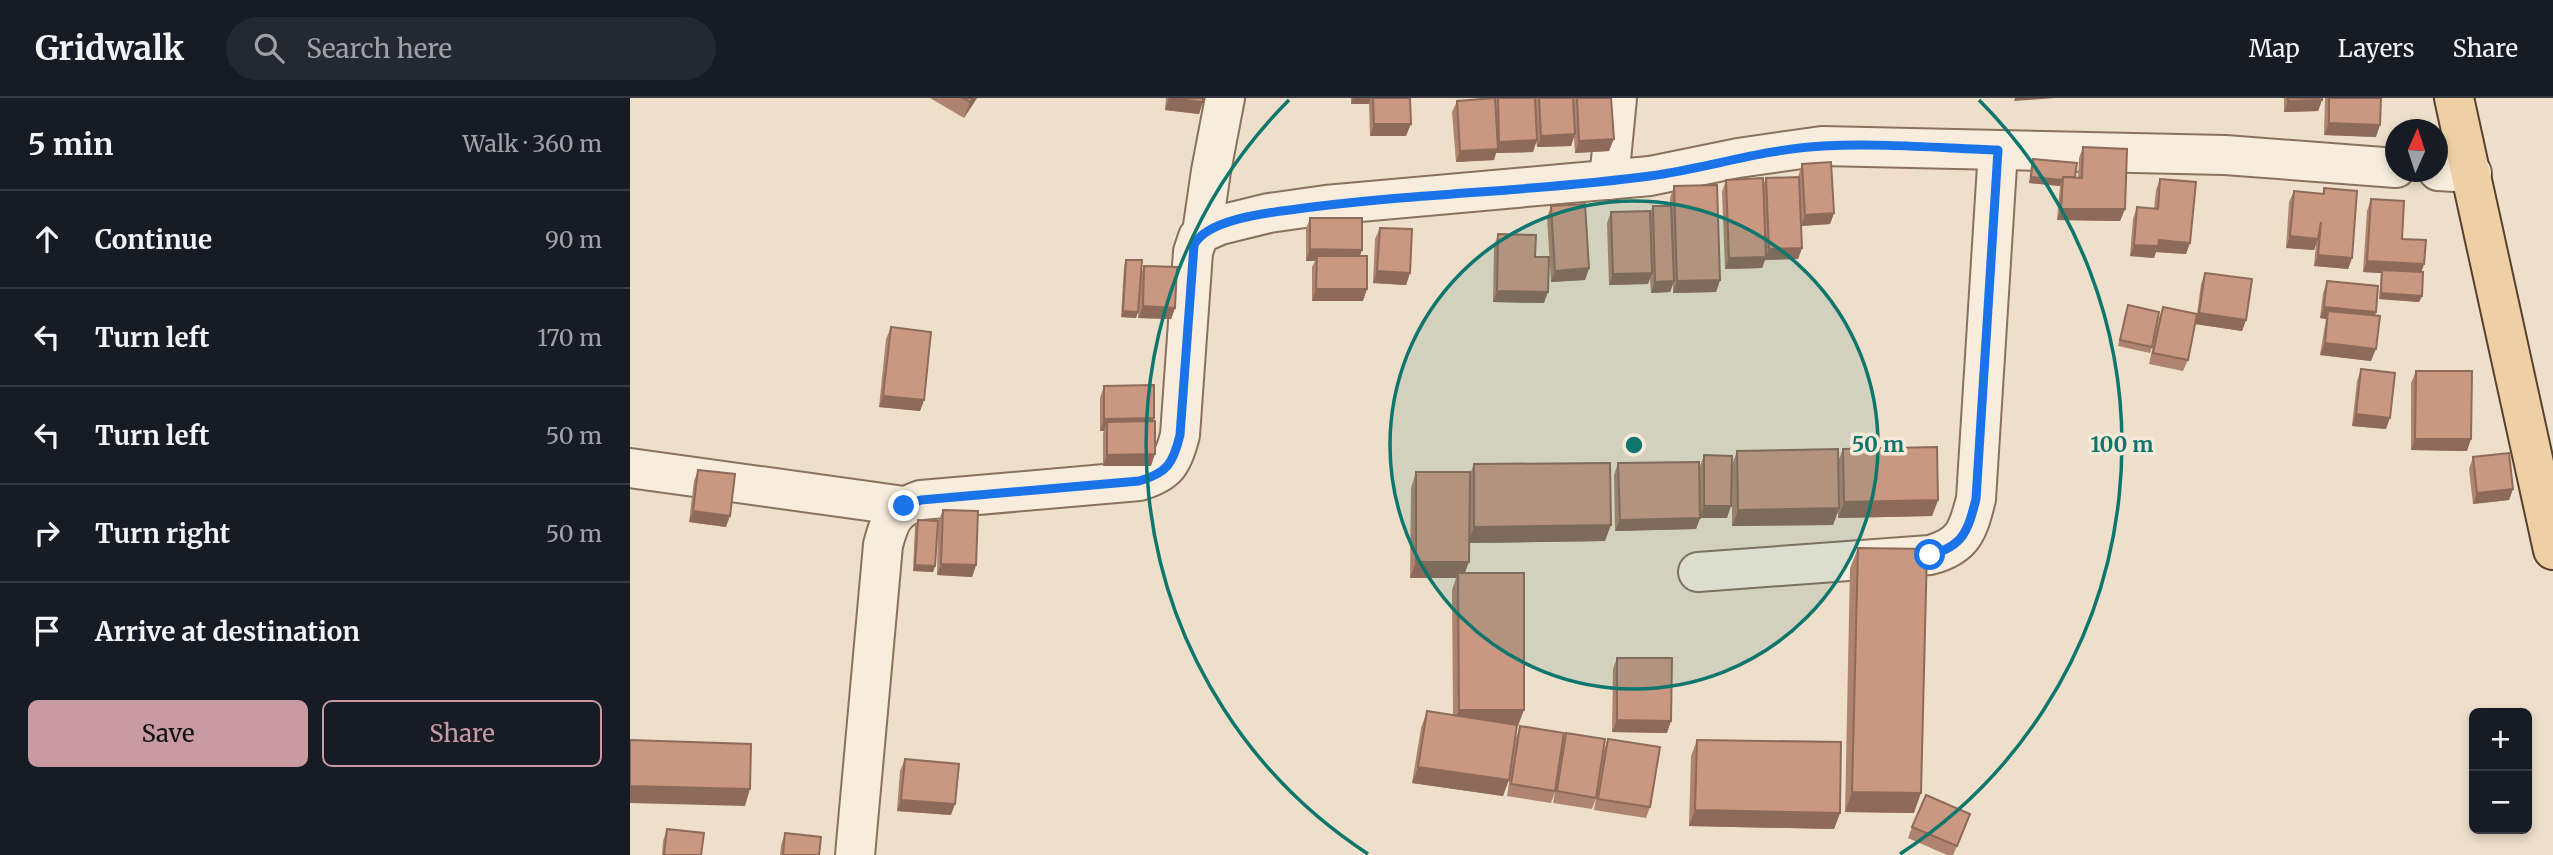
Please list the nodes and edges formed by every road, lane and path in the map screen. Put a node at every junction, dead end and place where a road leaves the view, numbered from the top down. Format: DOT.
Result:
graph roads {
  1 [pos="1225,98"];
  2 [pos="1617,98"];
  3 [pos="2455,98"];
  4 [pos="1998,150"];
  5 [pos="2385,166"];
  6 [pos="2455,172"];
  7 [pos="1609,180"];
  8 [pos="1202,233"];
  9 [pos="630,468"];
  10 [pos="904,506"];
  11 [pos="2549,510"];
  12 [pos="2553,550"];
  13 [pos="1698,572"];
  14 [pos="855,855"];
  1 -- 8 [label="street"];
  2 -- 7 [label="street"];
  3 -- 6 [label="main road"];
  4 -- 5 [label="street"];
  4 -- 7 [label="street"];
  4 -- 13 [label="street"];
  6 -- 11 [label="main road"];
  7 -- 8 [label="street"];
  8 -- 10 [label="street"];
  9 -- 10 [label="street"];
  10 -- 14 [label="street"];
  11 -- 12 [label="main road"];
}
